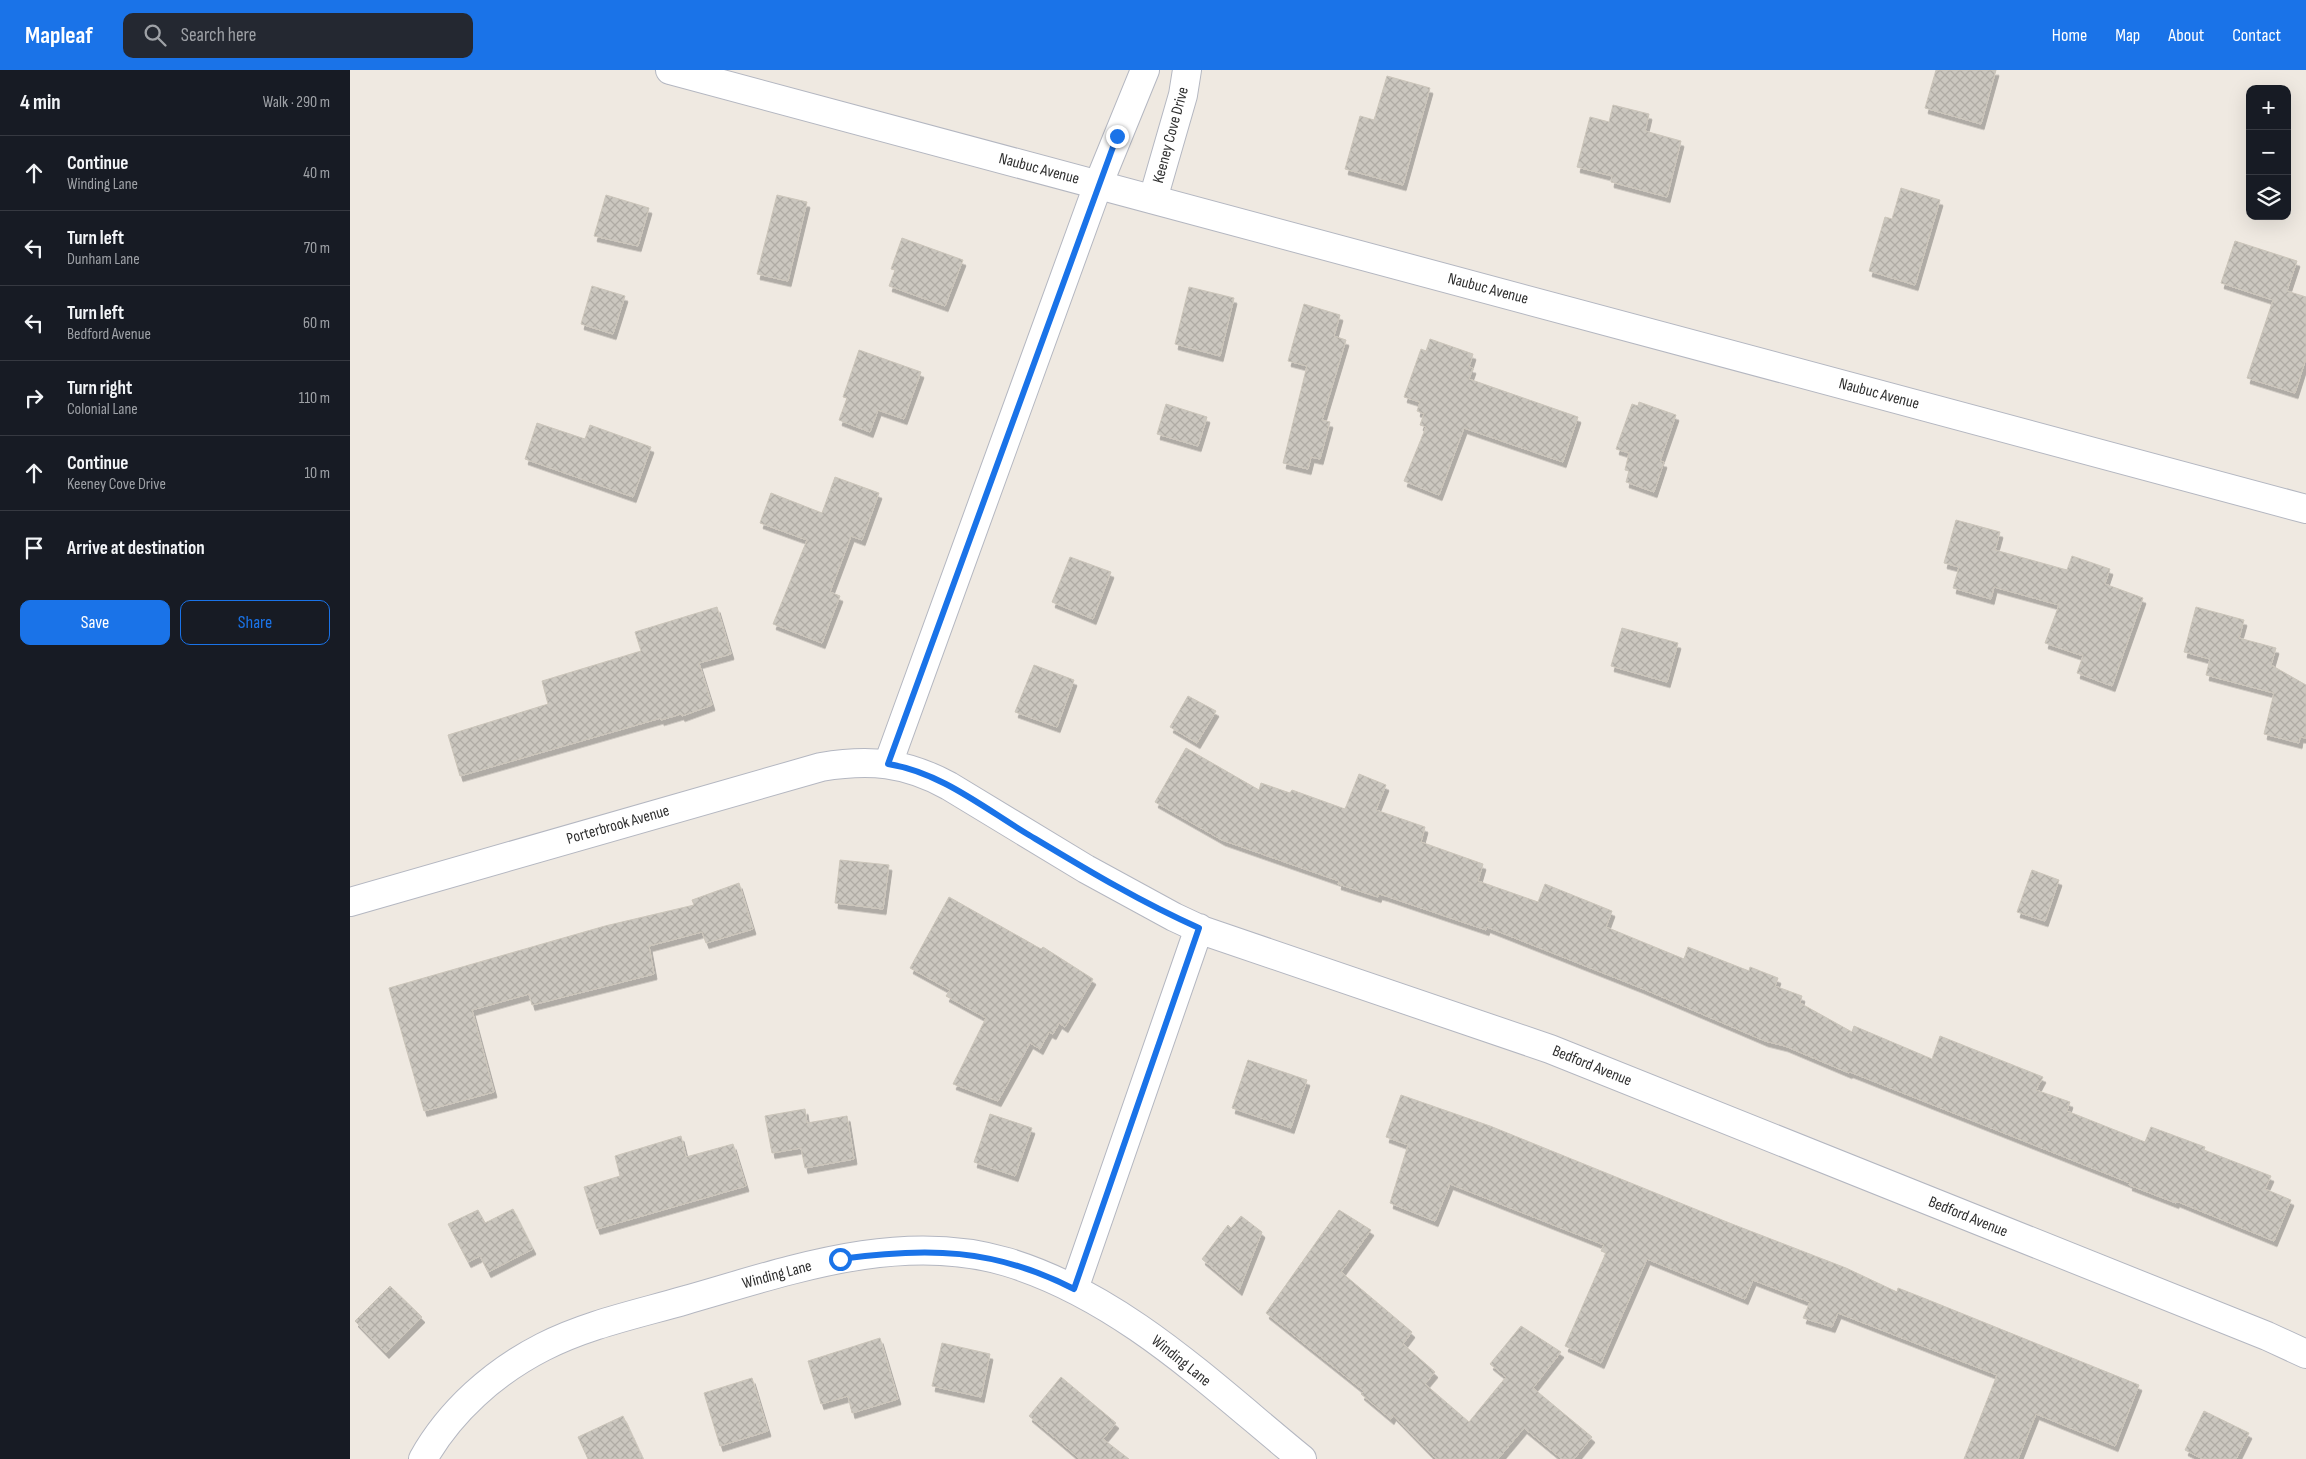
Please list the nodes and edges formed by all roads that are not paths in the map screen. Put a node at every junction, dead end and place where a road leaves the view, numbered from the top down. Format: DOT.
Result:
graph roads {
  1 [pos="670,70"];
  2 [pos="1145,70"];
  3 [pos="1187,70"];
  4 [pos="1098,185"];
  5 [pos="1153,199"];
  6 [pos="2306,509"];
  7 [pos="888,764"];
  8 [pos="350,902"];
  9 [pos="1199,928"];
  10 [pos="1074,1289"];
  11 [pos="2306,1354"];
  12 [pos="424,1459"];
  13 [pos="1302,1459"];
  1 -- 4 [label="street, Naubuc Avenue"];
  2 -- 4 [label="street"];
  3 -- 5 [label="street, Keeney Cove Drive"];
  4 -- 5 [label="street, Naubuc Avenue"];
  4 -- 7 [label="street"];
  5 -- 6 [label="street, Naubuc Avenue"];
  7 -- 8 [label="street, Porterbrook Avenue"];
  7 -- 9 [label="street, Bedford Avenue"];
  9 -- 10 [label="street"];
  9 -- 11 [label="street, Bedford Avenue"];
  10 -- 12 [label="street, Winding Lane"];
  10 -- 13 [label="street, Winding Lane"];
}
